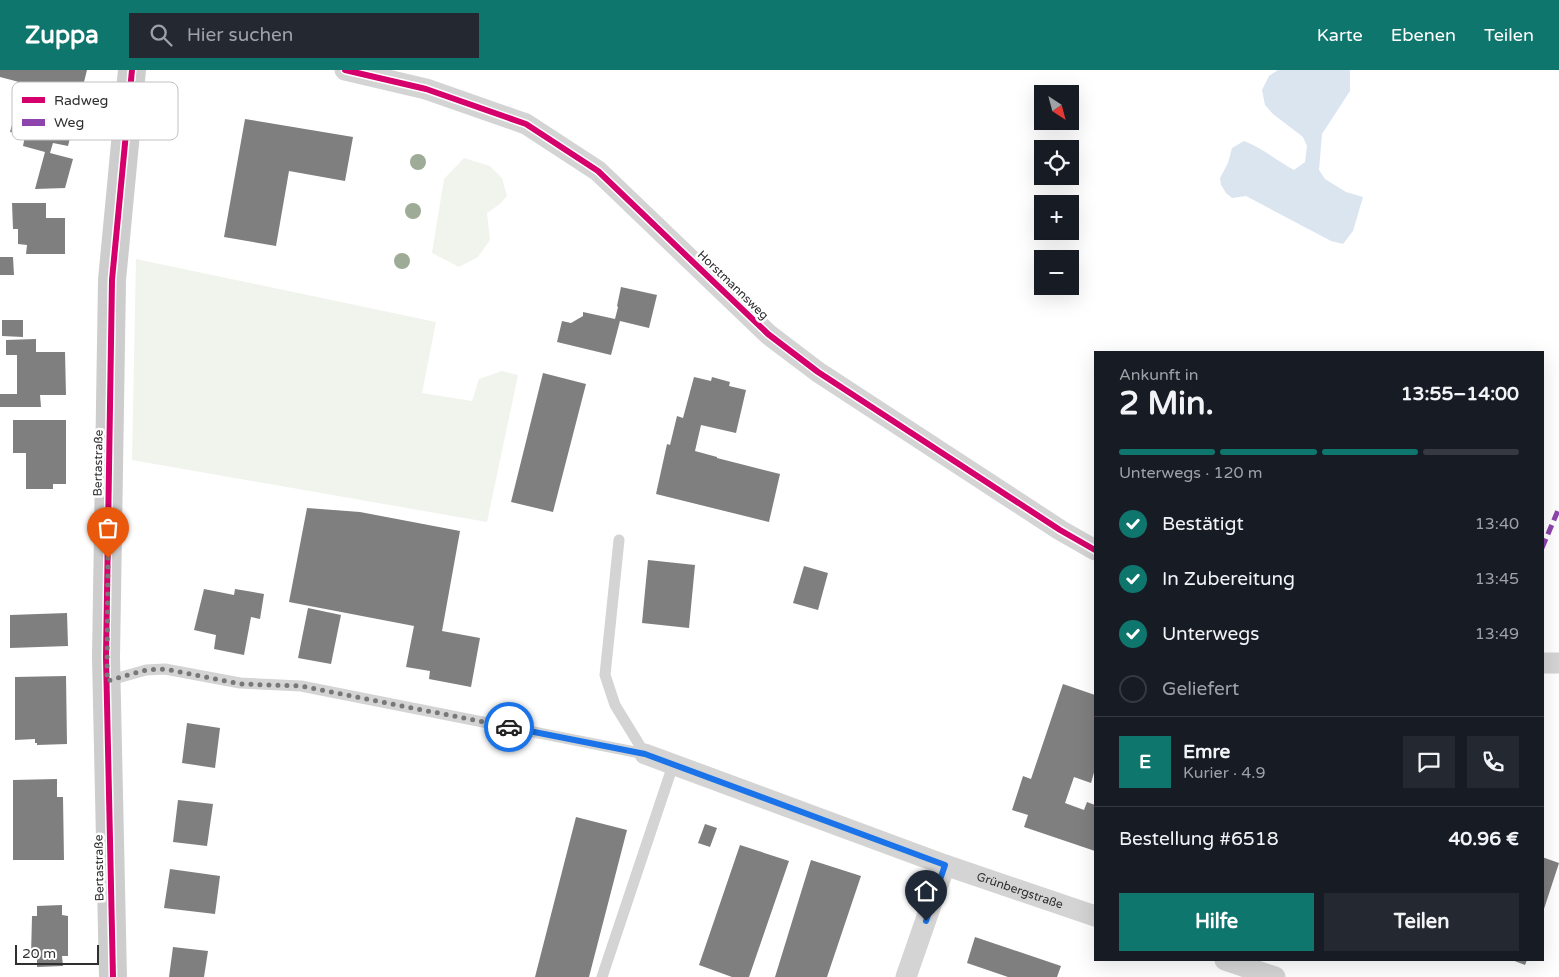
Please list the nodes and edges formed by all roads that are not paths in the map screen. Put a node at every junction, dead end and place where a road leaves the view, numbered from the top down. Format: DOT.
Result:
graph roads {
  1 [pos="346,70"];
  2 [pos="125,140"];
  3 [pos="619,540"];
  4 [pos="1094,549"];
  5 [pos="1544,663"];
  6 [pos="1559,663"];
  7 [pos="107,681"];
  8 [pos="645,754"];
  9 [pos="673,765"];
  10 [pos="945,865"];
  11 [pos="1094,916"];
  12 [pos="1228,961"];
  13 [pos="113,977"];
  14 [pos="602,977"];
  15 [pos="906,977"];
  16 [pos="1275,977"];
  1 -- 4 [label="street, Horstmannsweg"];
  2 -- 7 [label="street, Bertastraße"];
  3 -- 8 [label="lane"];
  5 -- 6 [label="street"];
  7 -- 8 [label="lane"];
  7 -- 13 [label="street, Bertastraße"];
  8 -- 9 [label="street, Grünbergstraße"];
  9 -- 10 [label="street, Grünbergstraße"];
  9 -- 14 [label="lane"];
  10 -- 11 [label="street, Grünbergstraße"];
  10 -- 15 [label="street"];
  12 -- 16 [label="street"];
}
